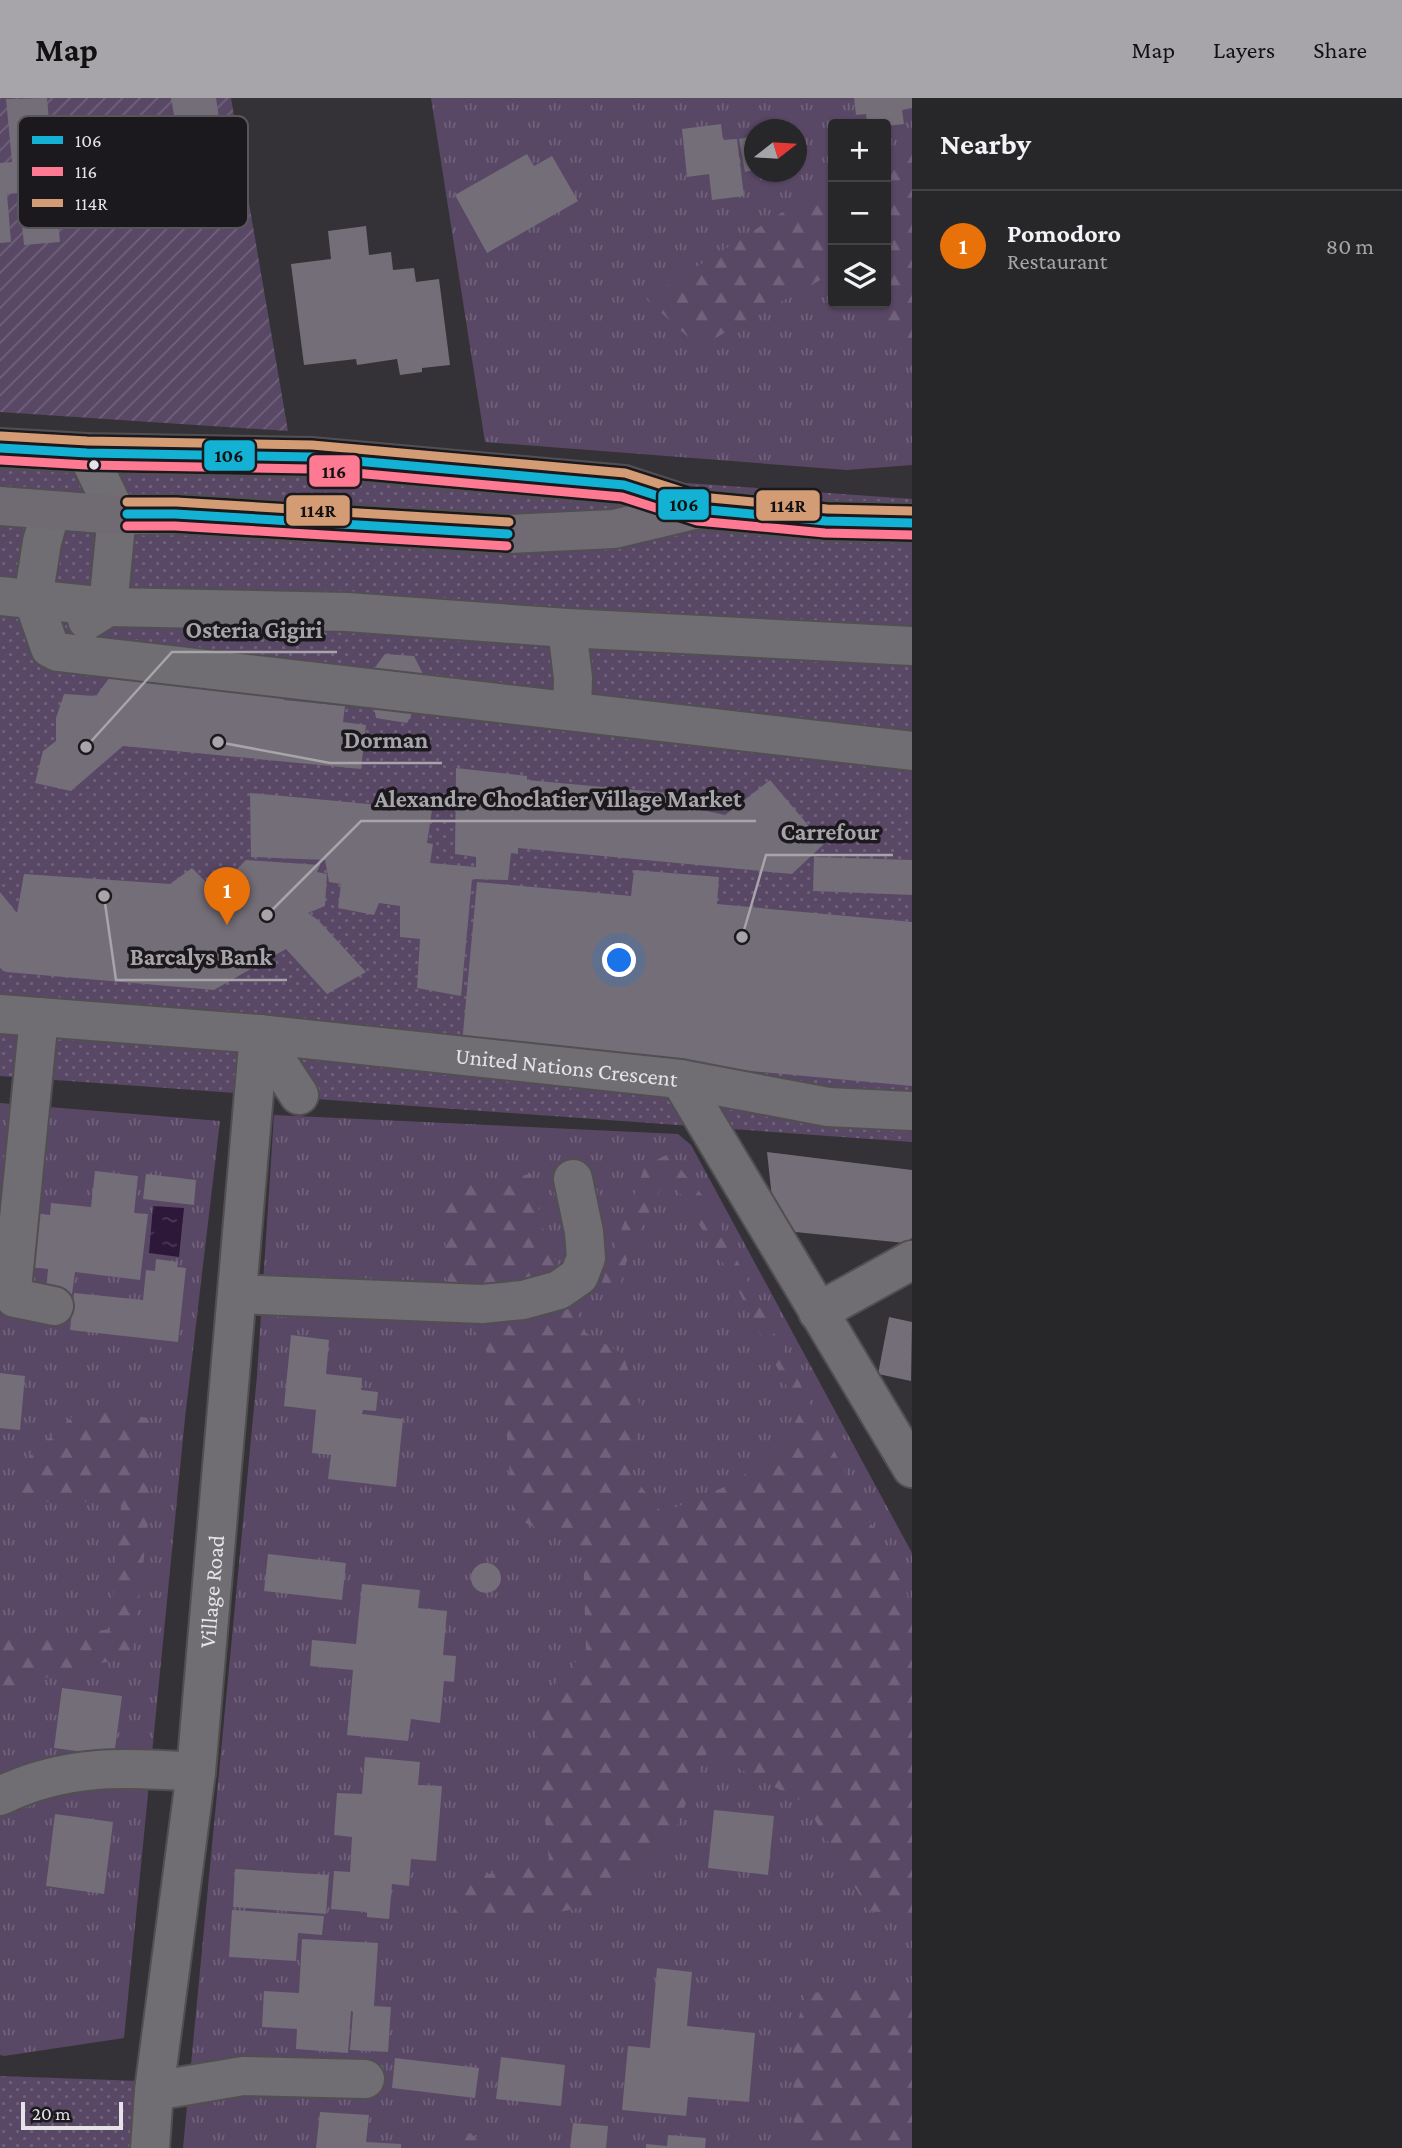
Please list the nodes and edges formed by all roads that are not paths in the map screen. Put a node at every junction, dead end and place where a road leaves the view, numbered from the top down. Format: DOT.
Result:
graph roads {
  1 [pos="0,448"];
  2 [pos="87,453"];
  3 [pos="0,506"];
  4 [pos="698,509"];
  5 [pos="51,510"];
  6 [pos="117,515"];
  7 [pos="912,523"];
  8 [pos="16,598"];
  9 [pos="108,607"];
  10 [pos="567,628"];
  11 [pos="49,642"];
  12 [pos="912,646"];
  13 [pos="572,711"];
  14 [pos="912,751"];
  15 [pos="0,1014"];
  16 [pos="39,1017"];
  17 [pos="260,1034"];
  18 [pos="680,1079"];
  19 [pos="299,1095"];
  20 [pos="912,1111"];
  21 [pos="573,1179"];
  22 [pos="912,1260"];
  23 [pos="237,1294"];
  24 [pos="54,1306"];
  25 [pos="818,1312"];
  26 [pos="912,1468"];
  27 [pos="196,1772"];
  28 [pos="0,1796"];
  29 [pos="365,2079"];
  30 [pos="154,2091"];
  31 [pos="150,2148"];
  1 -- 2 [label="main road"];
  2 -- 4 [label="main road"];
  2 -- 6 [label="street"];
  3 -- 5 [label="main road"];
  4 -- 6 [label="main road"];
  4 -- 7 [label="main road"];
  5 -- 6 [label="main road"];
  5 -- 8 [label="street"];
  6 -- 9 [label="street"];
  8 -- 9 [label="street"];
  8 -- 11 [label="street"];
  9 -- 10 [label="street"];
  9 -- 11 [label="street"];
  10 -- 12 [label="street"];
  10 -- 13 [label="street"];
  11 -- 13 [label="street"];
  13 -- 14 [label="street"];
  15 -- 16 [label="street, United Nations Crescent"];
  16 -- 17 [label="street, United Nations Crescent"];
  16 -- 24 [label="street"];
  17 -- 18 [label="street, United Nations Crescent"];
  17 -- 19 [label="street"];
  17 -- 23 [label="street, Village Road"];
  18 -- 20 [label="street"];
  18 -- 25 [label="street, United Nations Crescent"];
  21 -- 23 [label="street"];
  22 -- 25 [label="street"];
  23 -- 27 [label="street, Village Road"];
  25 -- 26 [label="street, United Nations Crescent"];
  27 -- 28 [label="street"];
  27 -- 30 [label="street, Village Road"];
  29 -- 30 [label="street"];
  30 -- 31 [label="street, Village Road"];
}
